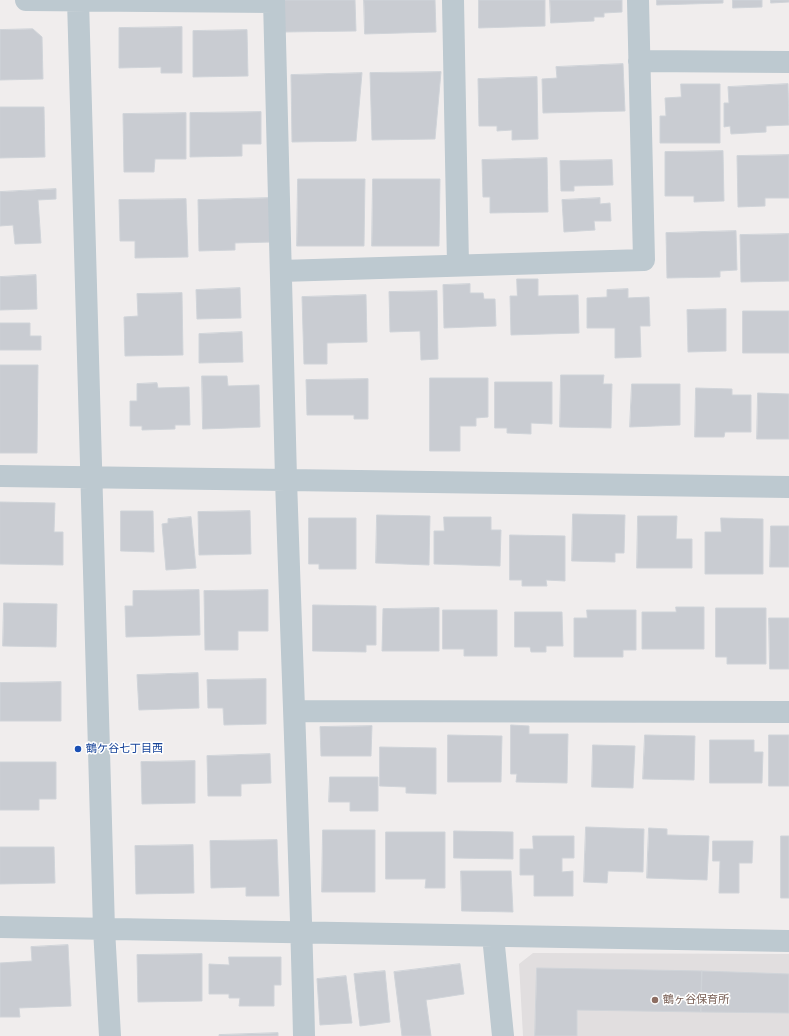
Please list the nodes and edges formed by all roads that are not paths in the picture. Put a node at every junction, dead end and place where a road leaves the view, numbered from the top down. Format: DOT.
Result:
graph roads {
  1 [pos="26,0"];
  2 [pos="78,0"];
  3 [pos="453,0"];
  4 [pos="638,0"];
  5 [pos="274,1"];
  6 [pos="639,61"];
  7 [pos="789,62"];
  8 [pos="458,266"];
  9 [pos="281,271"];
  10 [pos="0,476"];
  11 [pos="91,477"];
  12 [pos="286,480"];
  13 [pos="789,488"];
  14 [pos="295,710"];
  15 [pos="789,712"];
  16 [pos="0,927"];
  17 [pos="104,929"];
  18 [pos="302,933"];
  19 [pos="493,936"];
  20 [pos="789,941"];
  21 [pos="110,1036"];
  22 [pos="304,1036"];
  23 [pos="503,1036"];
  1 -- 2 [label="street"];
  2 -- 5 [label="street"];
  2 -- 11 [label="street"];
  3 -- 8 [label="street"];
  4 -- 6 [label="street"];
  5 -- 9 [label="street"];
  6 -- 7 [label="street"];
  6 -- 8 [label="street"];
  8 -- 9 [label="street"];
  9 -- 12 [label="street"];
  10 -- 11 [label="street"];
  11 -- 12 [label="street"];
  11 -- 17 [label="street"];
  12 -- 13 [label="street"];
  12 -- 14 [label="street"];
  14 -- 15 [label="street"];
  14 -- 18 [label="street"];
  16 -- 17 [label="street"];
  17 -- 18 [label="street"];
  17 -- 21 [label="street"];
  18 -- 19 [label="street"];
  18 -- 22 [label="street"];
  19 -- 20 [label="street"];
  19 -- 23 [label="street"];
}
